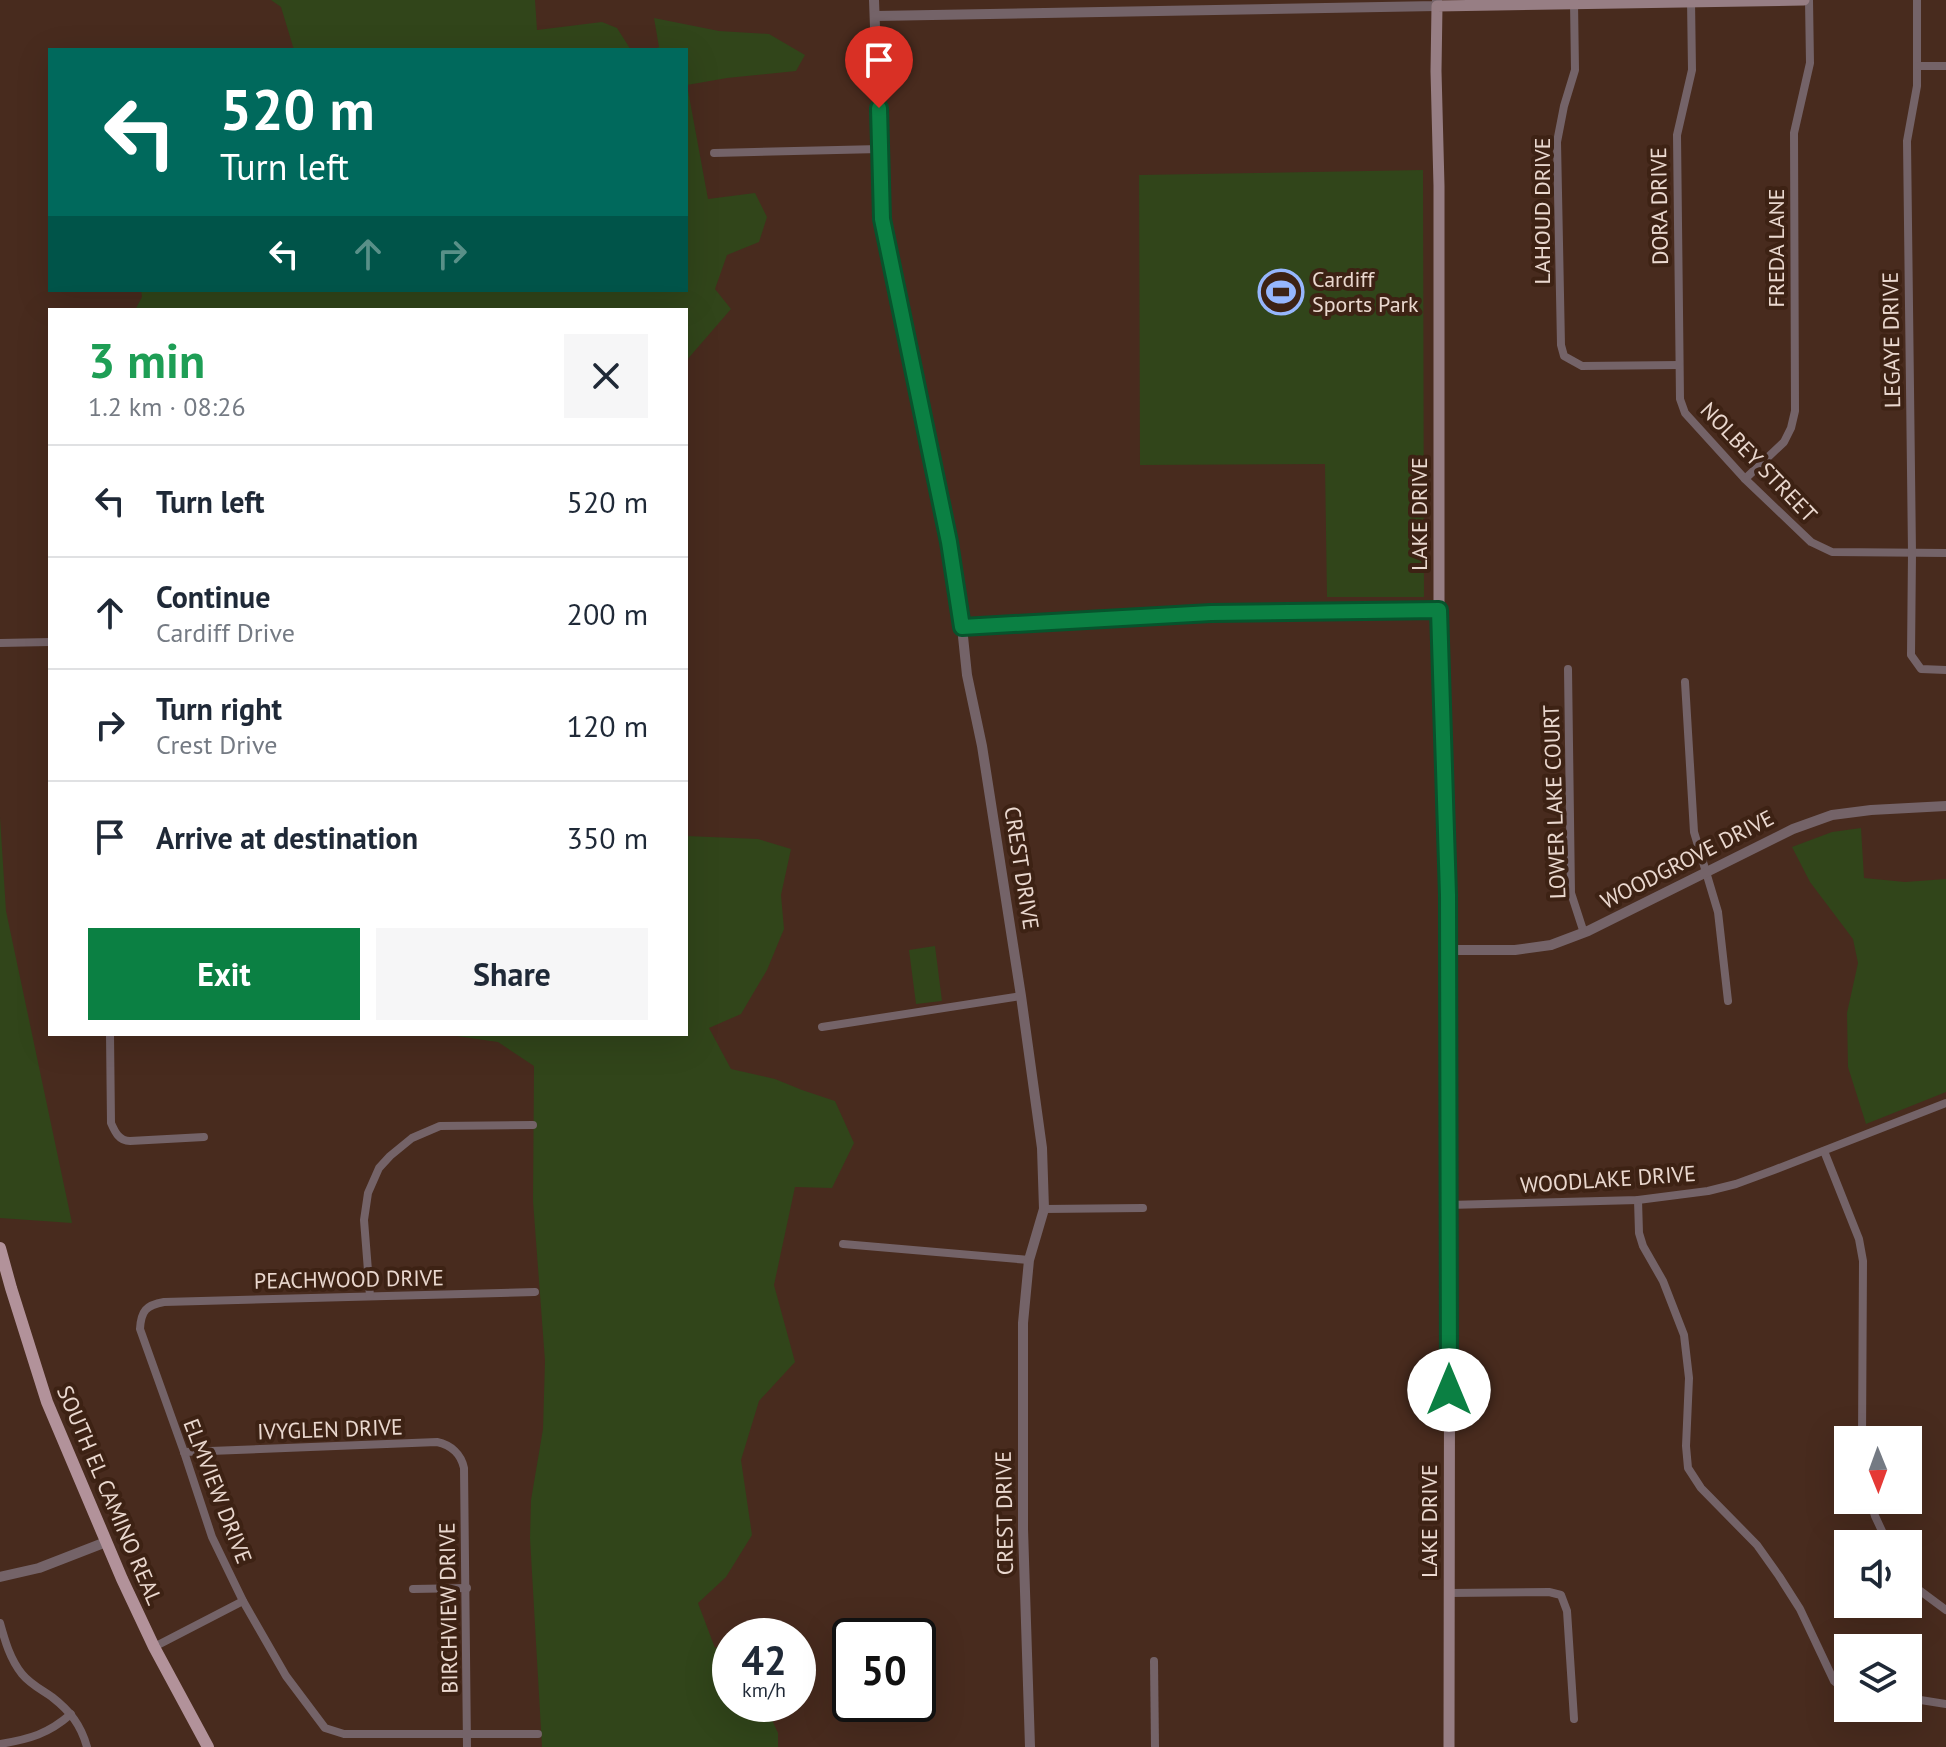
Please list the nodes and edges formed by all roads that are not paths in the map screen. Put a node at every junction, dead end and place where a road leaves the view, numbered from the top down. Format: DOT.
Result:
graph roads {
  1 [pos="874,0"];
  2 [pos="1806,0"];
  3 [pos="1917,0"];
  4 [pos="1691,1"];
  5 [pos="1574,2"];
  6 [pos="1437,3"];
  7 [pos="1351,4"];
  8 [pos="1235,5"];
  9 [pos="875,16"];
  10 [pos="1918,66"];
  11 [pos="1946,66"];
  12 [pos="880,149"];
  13 [pos="714,153"];
  14 [pos="1679,365"];
  15 [pos="1745,479"];
  16 [pos="1912,553"];
  17 [pos="1946,553"];
  18 [pos="1439,610"];
  19 [pos="962,627"];
  20 [pos="48,642"];
  21 [pos="0,643"];
  22 [pos="1568,669"];
  23 [pos="1946,670"];
  24 [pos="1685,682"];
  25 [pos="1946,806"];
  26 [pos="1706,873"];
  27 [pos="1584,933"];
  28 [pos="1447,950"];
  29 [pos="1021,996"];
  30 [pos="1728,1001"];
  31 [pos="822,1027"];
  32 [pos="110,1036"];
  33 [pos="1946,1103"];
  34 [pos="533,1125"];
  35 [pos="204,1137"];
  36 [pos="1824,1151"];
  37 [pos="1638,1200"];
  38 [pos="1448,1205"];
  39 [pos="1143,1208"];
  40 [pos="1044,1209"];
  41 [pos="843,1244"];
  42 [pos="0,1248"];
  43 [pos="1029,1260"];
  44 [pos="535,1292"];
  45 [pos="370,1296"];
  46 [pos="164,1302"];
  47 [pos="1862,1426"];
  48 [pos="184,1452"];
  49 [pos="464,1468"];
  50 [pos="106,1542"];
  51 [pos="0,1577"];
  52 [pos="467,1588"];
  53 [pos="413,1589"];
  54 [pos="1922,1592"];
  55 [pos="1449,1593"];
  56 [pos="243,1601"];
  57 [pos="1946,1610"];
  58 [pos="0,1623"];
  59 [pos="154,1647"];
  60 [pos="1154,1661"];
  61 [pos="1834,1681"];
  62 [pos="1922,1700"];
  63 [pos="1946,1704"];
  64 [pos="71,1714"];
  65 [pos="1574,1719"];
  66 [pos="467,1734"];
  67 [pos="538,1734"];
  68 [pos="0,1744"];
  69 [pos="87,1747"];
  70 [pos="208,1747"];
  71 [pos="467,1747"];
  72 [pos="1030,1747"];
  73 [pos="1155,1747"];
  74 [pos="1449,1747"];
  1 -- 9 [label="street, CREST DRIVE"];
  2 -- 4 [label="main road"];
  2 -- 15 [label="street, FREDA LANE"];
  3 -- 10 [label="street, LEGAYE DRIVE"];
  4 -- 5 [label="main road"];
  4 -- 14 [label="street, DORA DRIVE"];
  5 -- 6 [label="main road"];
  5 -- 14 [label="street, LAHOUD DRIVE"];
  6 -- 7 [label="street"];
  6 -- 18 [label="main road, LAKE DRIVE"];
  7 -- 8 [label="street"];
  8 -- 9 [label="street"];
  9 -- 12 [label="street, CREST DRIVE"];
  10 -- 11 [label="street"];
  10 -- 16 [label="street, LEGAYE DRIVE"];
  12 -- 13 [label="street"];
  12 -- 19 [label="street, CREST DRIVE"];
  14 -- 15 [label="street, NOLBEY STREET"];
  15 -- 16 [label="street, NOLBEY STREET"];
  16 -- 17 [label="street, NOLBEY STREET"];
  16 -- 23 [label="street, LEGAYE DRIVE"];
  18 -- 19 [label="street"];
  18 -- 28 [label="main road, LAKE DRIVE"];
  19 -- 29 [label="street, CREST DRIVE"];
  20 -- 21 [label="street"];
  22 -- 27 [label="street, LOWER LAKE COURT"];
  24 -- 26 [label="street"];
  25 -- 26 [label="street, WOODGROVE DRIVE"];
  26 -- 27 [label="street, WOODGROVE DRIVE"];
  26 -- 30 [label="street"];
  27 -- 28 [label="street, WOODGROVE DRIVE"];
  28 -- 38 [label="main road, LAKE DRIVE"];
  29 -- 31 [label="street"];
  29 -- 40 [label="street, CREST DRIVE"];
  32 -- 35 [label="street"];
  33 -- 36 [label="street, WOODLAKE DRIVE"];
  34 -- 45 [label="street"];
  36 -- 37 [label="street, WOODLAKE DRIVE"];
  36 -- 47 [label="street"];
  37 -- 38 [label="street, WOODLAKE DRIVE"];
  37 -- 61 [label="street"];
  38 -- 55 [label="main road, LAKE DRIVE"];
  39 -- 40 [label="street"];
  40 -- 43 [label="street, CREST DRIVE"];
  41 -- 43 [label="street"];
  42 -- 50 [label="main road, SOUTH EL CAMINO REAL"];
  43 -- 72 [label="street, CREST DRIVE"];
  44 -- 45 [label="street, PEACHWOOD DRIVE"];
  45 -- 46 [label="street, PEACHWOOD DRIVE"];
  46 -- 48 [label="street, ELMVIEW DRIVE"];
  48 -- 49 [label="street, IVYGLEN DRIVE"];
  48 -- 56 [label="street, ELMVIEW DRIVE"];
  49 -- 52 [label="street, BIRCHVIEW DRIVE"];
  50 -- 51 [label="street"];
  50 -- 59 [label="main road, SOUTH EL CAMINO REAL"];
  52 -- 53 [label="street"];
  52 -- 66 [label="street, BIRCHVIEW DRIVE"];
  54 -- 57 [label="street"];
  55 -- 65 [label="street"];
  55 -- 74 [label="main road, LAKE DRIVE"];
  56 -- 59 [label="street"];
  56 -- 66 [label="street, ELMVIEW DRIVE"];
  58 -- 64 [label="street"];
  59 -- 70 [label="main road, SOUTH EL CAMINO REAL"];
  60 -- 73 [label="street"];
  62 -- 63 [label="street"];
  64 -- 68 [label="street"];
  64 -- 69 [label="street"];
  66 -- 67 [label="street"];
  66 -- 71 [label="street, BIRCHVIEW DRIVE"];
}
